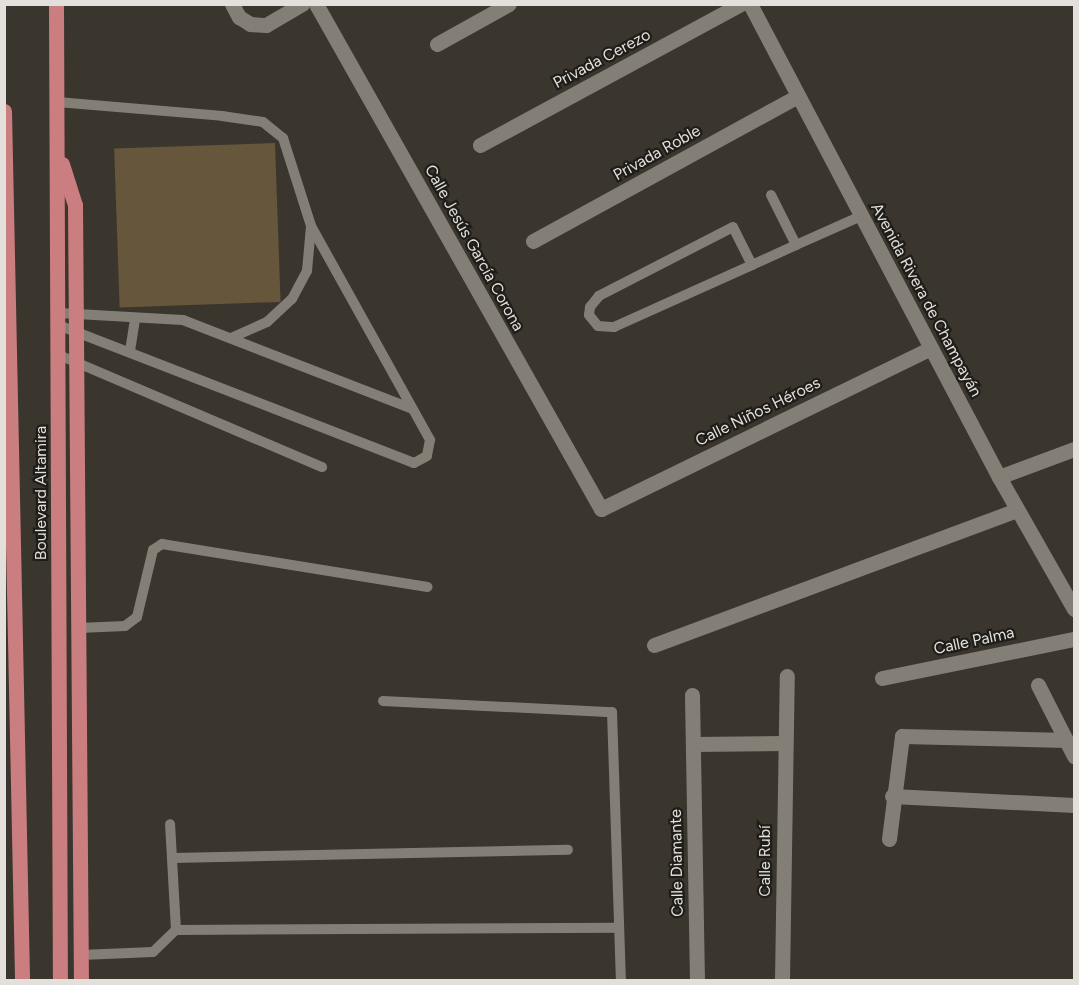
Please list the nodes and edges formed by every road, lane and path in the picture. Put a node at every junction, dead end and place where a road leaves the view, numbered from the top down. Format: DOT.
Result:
graph roads {
  1 [pos="56,4"];
  2 [pos="232,4"];
  3 [pos="302,4"];
  4 [pos="315,4"];
  5 [pos="509,4"];
  6 [pos="741,4"];
  7 [pos="750,4"];
  8 [pos="437,44"];
  9 [pos="798,96"];
  10 [pos="57,102"];
  11 [pos="4,111"];
  12 [pos="480,145"];
  13 [pos="57,151"];
  14 [pos="5,168"];
  15 [pos="771,195"];
  16 [pos="861,216"];
  17 [pos="310,226"];
  18 [pos="532,241"];
  19 [pos="796,245"];
  20 [pos="752,265"];
  21 [pos="59,319"];
  22 [pos="135,319"];
  23 [pos="76,322"];
  24 [pos="231,338"];
  25 [pos="931,348"];
  26 [pos="130,351"];
  27 [pos="59,355"];
  28 [pos="76,365"];
  29 [pos="412,409"];
  30 [pos="1074,449"];
  31 [pos="322,467"];
  32 [pos="999,477"];
  33 [pos="601,509"];
  34 [pos="1017,510"];
  35 [pos="428,587"];
  36 [pos="1074,609"];
  37 [pos="79,628"];
  38 [pos="1074,639"];
  39 [pos="654,645"];
  40 [pos="787,676"];
  41 [pos="882,678"];
  42 [pos="1038,686"];
  43 [pos="692,695"];
  44 [pos="383,701"];
  45 [pos="1066,740"];
  46 [pos="784,742"];
  47 [pos="694,744"];
  48 [pos="1074,756"];
  49 [pos="892,796"];
  50 [pos="1074,806"];
  51 [pos="170,824"];
  52 [pos="889,839"];
  53 [pos="568,850"];
  54 [pos="172,858"];
  55 [pos="619,928"];
  56 [pos="176,930"];
  57 [pos="81,955"];
  58 [pos="22,981"];
  59 [pos="60,981"];
  60 [pos="81,981"];
  61 [pos="621,981"];
  62 [pos="697,981"];
  63 [pos="782,981"];
  1 -- 10 [label="main road, Boulevard Altamira"];
  2 -- 3 [label="street"];
  4 -- 33 [label="street, Calle Jesús García Corona"];
  5 -- 8 [label="street"];
  6 -- 12 [label="street, Privada Cerezo"];
  7 -- 9 [label="street, Avenida Rivera de Champayán"];
  9 -- 16 [label="street, Avenida Rivera de Champayán"];
  9 -- 18 [label="street, Privada Roble"];
  10 -- 13 [label="main road, Boulevard Altamira"];
  10 -- 17 [label="lane"];
  11 -- 14 [label="main road, Boulevard Altamira"];
  13 -- 21 [label="main road, Boulevard Altamira"];
  13 -- 23 [label="main road"];
  14 -- 58 [label="main road, Boulevard Altamira"];
  15 -- 19 [label="lane"];
  16 -- 19 [label="lane"];
  16 -- 25 [label="street, Avenida Rivera de Champayán"];
  17 -- 24 [label="lane"];
  17 -- 29 [label="lane"];
  19 -- 20 [label="lane"];
  20 -- 20 [label="lane"];
  21 -- 23 [label="lane"];
  21 -- 27 [label="main road, Boulevard Altamira"];
  22 -- 23 [label="lane"];
  22 -- 24 [label="lane"];
  22 -- 26 [label="lane"];
  23 -- 26 [label="lane"];
  23 -- 28 [label="main road"];
  24 -- 29 [label="lane"];
  25 -- 32 [label="street, Avenida Rivera de Champayán"];
  25 -- 33 [label="street, Calle Niños Héroes"];
  26 -- 29 [label="lane"];
  27 -- 28 [label="lane"];
  27 -- 59 [label="main road, Boulevard Altamira"];
  28 -- 31 [label="lane"];
  28 -- 37 [label="main road"];
  30 -- 32 [label="street"];
  32 -- 34 [label="street, Avenida Rivera de Champayán"];
  34 -- 36 [label="street, Avenida Rivera de Champayán"];
  34 -- 39 [label="street"];
  35 -- 37 [label="lane"];
  37 -- 57 [label="main road"];
  38 -- 41 [label="street, Calle Palma"];
  40 -- 46 [label="street, Calle Rubí"];
  42 -- 45 [label="street"];
  43 -- 47 [label="street, Calle Diamante"];
  44 -- 55 [label="lane"];
  45 -- 48 [label="street"];
  45 -- 49 [label="street"];
  46 -- 47 [label="street"];
  46 -- 63 [label="street, Calle Rubí"];
  47 -- 62 [label="street, Calle Diamante"];
  49 -- 50 [label="street"];
  49 -- 52 [label="street"];
  51 -- 54 [label="lane"];
  53 -- 54 [label="lane"];
  54 -- 56 [label="lane"];
  55 -- 56 [label="lane"];
  55 -- 61 [label="lane"];
  56 -- 57 [label="lane"];
  57 -- 60 [label="main road"];
}
